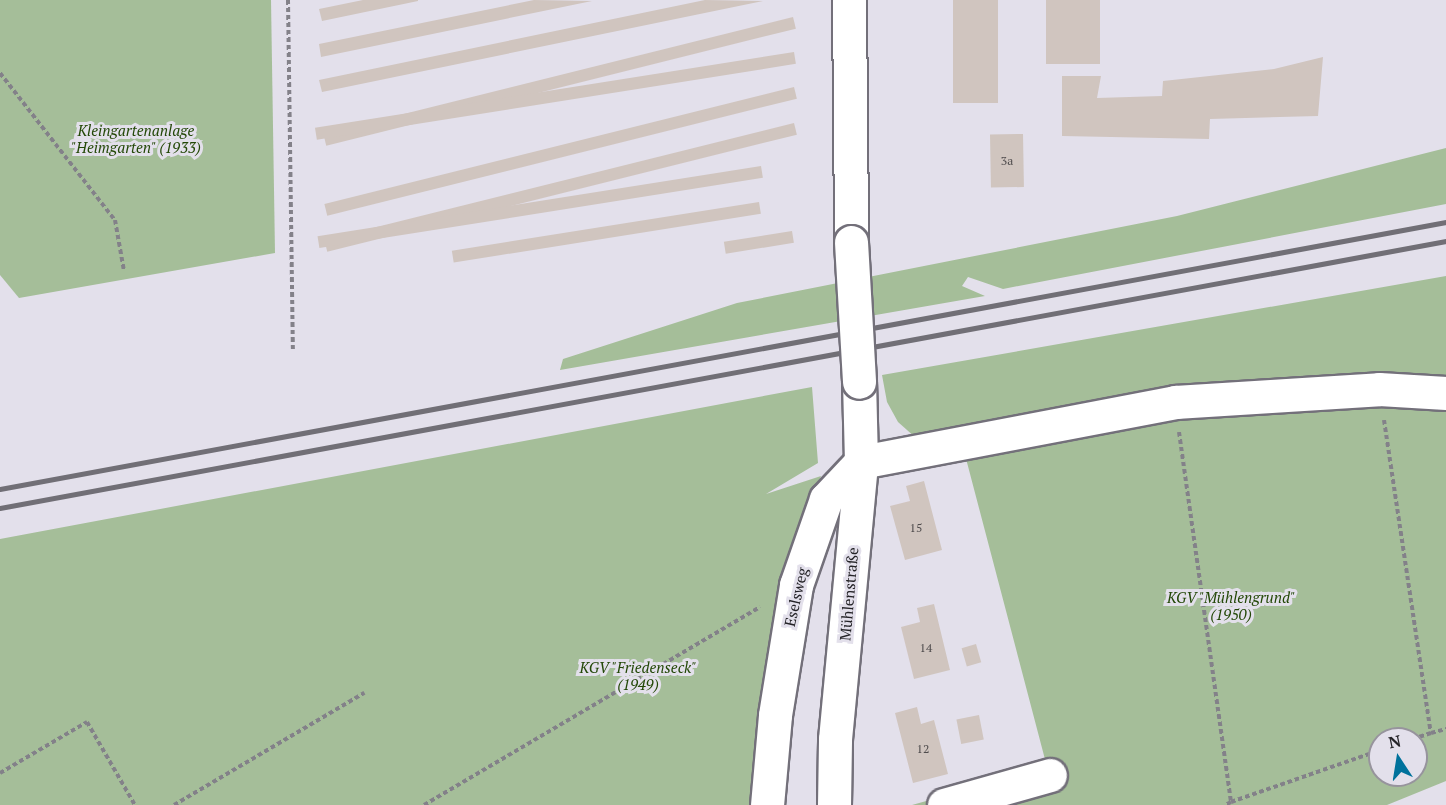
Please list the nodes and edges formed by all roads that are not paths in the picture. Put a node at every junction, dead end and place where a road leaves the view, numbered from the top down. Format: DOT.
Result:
graph roads {
  1 [pos="849,0"];
  2 [pos="1446,393"];
  3 [pos="861,462"];
  4 [pos="1050,775"];
  5 [pos="767,805"];
  6 [pos="834,805"];
  7 [pos="944,805"];
  1 -- 3 [label="street, Mühlenstraße, bridge"];
  2 -- 3 [label="street"];
  3 -- 5 [label="street, Eselsweg"];
  3 -- 6 [label="street, Mühlenstraße"];
  4 -- 7 [label="street"];
}
